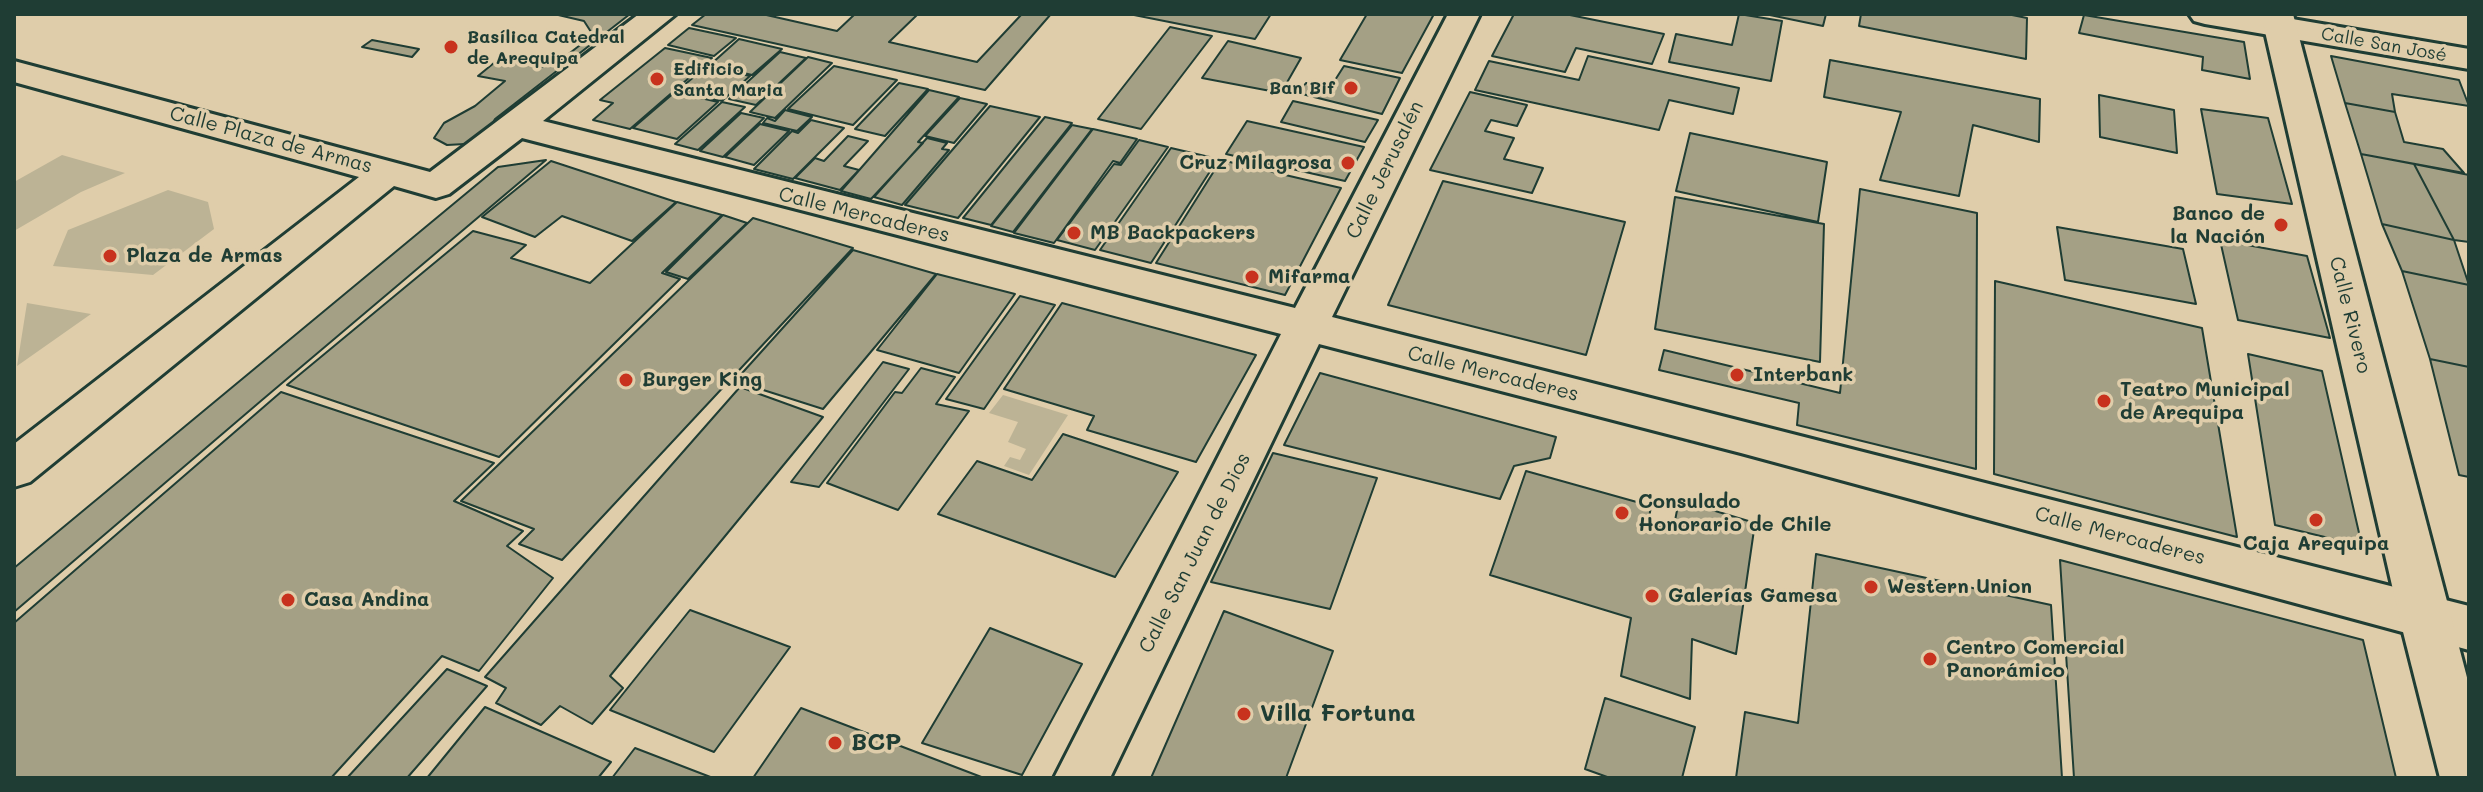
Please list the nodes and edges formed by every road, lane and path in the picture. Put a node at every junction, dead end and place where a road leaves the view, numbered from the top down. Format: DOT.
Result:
graph roads {
  1 [pos="660,14"];
  2 [pos="1464,14"];
  3 [pos="2205,14"];
  4 [pos="2279,20"];
  5 [pos="2469,59"];
  6 [pos="14,71"];
  7 [pos="515,125"];
  8 [pos="389,172"];
  9 [pos="1308,327"];
  10 [pos="14,469"];
  11 [pos="2447,622"];
  12 [pos="1082,778"];
  13 [pos="2468,778"];
  1 -- 7 [label="street"];
  2 -- 9 [label="street, Calle Jerusalén"];
  3 -- 4 [label="street, Calle San José"];
  4 -- 5 [label="street, Calle San José"];
  4 -- 11 [label="street, Calle Rivero"];
  6 -- 8 [label="street, Calle Plaza de Armas"];
  7 -- 8 [label="street"];
  7 -- 9 [label="street, Calle Mercaderes"];
  8 -- 10 [label="street, Calle Plaza de Armas"];
  9 -- 11 [label="street, Calle Mercaderes"];
  9 -- 12 [label="street, Calle San Juan de Dios"];
  11 -- 13 [label="street, Calle Rivero"];
}
